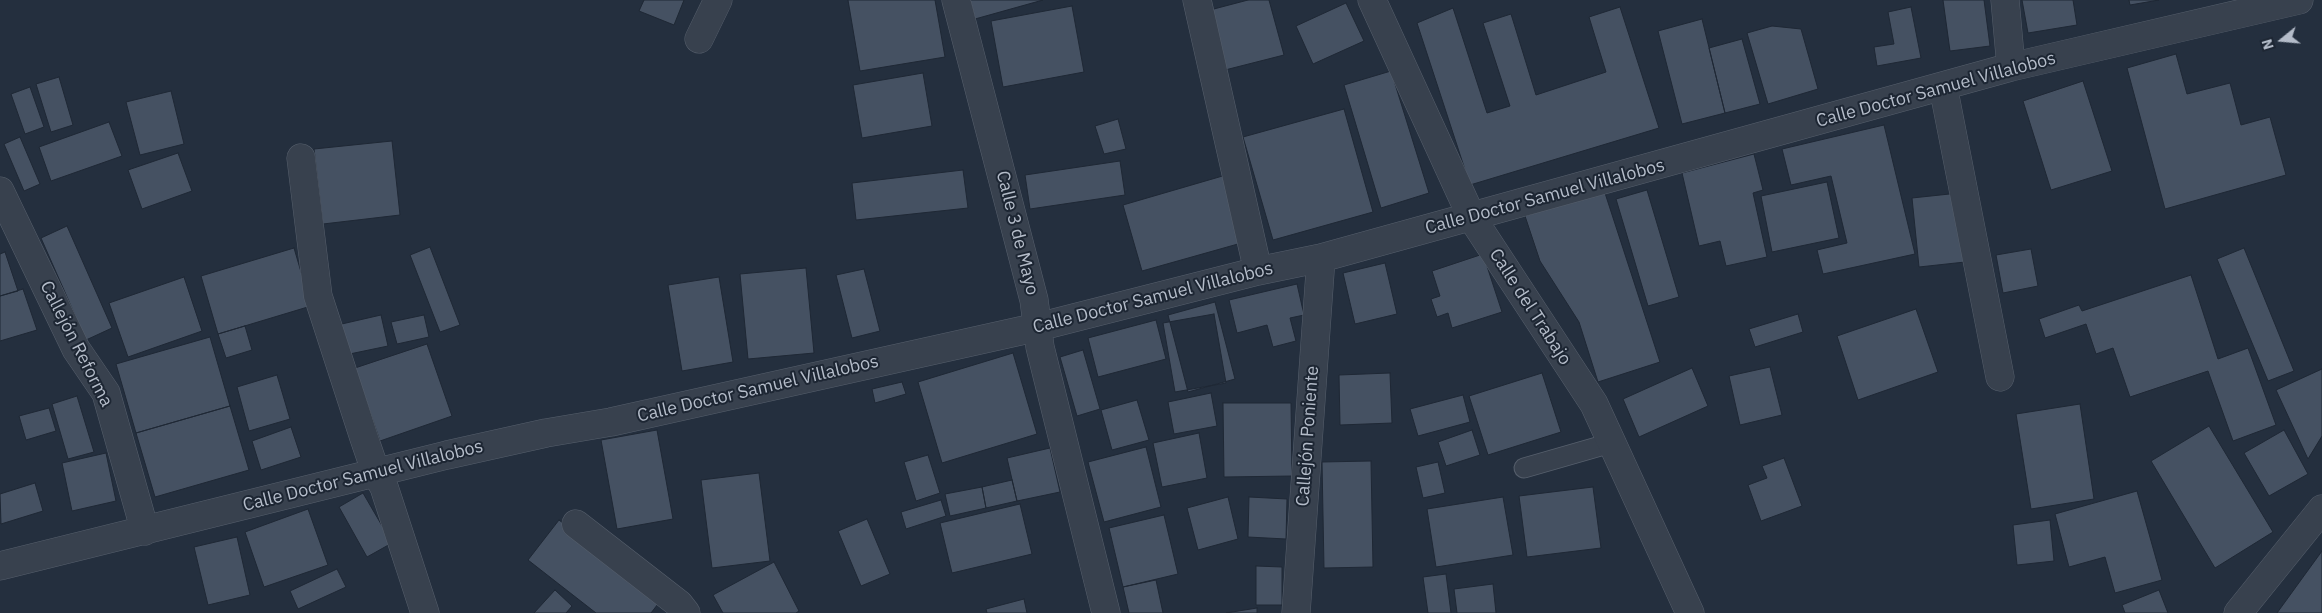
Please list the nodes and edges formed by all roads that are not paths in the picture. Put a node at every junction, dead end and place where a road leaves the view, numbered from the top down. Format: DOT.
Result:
graph roads {
  1 [pos="718,0"];
  2 [pos="956,0"];
  3 [pos="1197,0"];
  4 [pos="1372,0"];
  5 [pos="2005,0"];
  6 [pos="2298,0"];
  7 [pos="699,39"];
  8 [pos="2011,68"];
  9 [pos="1943,86"];
  10 [pos="301,158"];
  11 [pos="0,191"];
  12 [pos="1472,218"];
  13 [pos="1321,258"];
  14 [pos="1258,271"];
  15 [pos="1038,327"];
  16 [pos="2000,377"];
  17 [pos="1611,443"];
  18 [pos="1524,468"];
  19 [pos="376,473"];
  20 [pos="2321,514"];
  21 [pos="576,524"];
  22 [pos="145,531"];
  23 [pos="0,566"];
  24 [pos="425,613"];
  25 [pos="686,613"];
  26 [pos="1106,613"];
  27 [pos="1296,613"];
  28 [pos="1690,613"];
  29 [pos="2238,613"];
  1 -- 7 [label="street"];
  2 -- 15 [label="street, Calle 3 de Mayo"];
  3 -- 14 [label="street"];
  4 -- 12 [label="street, Calle del Trabajo"];
  5 -- 8 [label="street"];
  6 -- 8 [label="street, Calle Doctor Samuel Villalobos"];
  8 -- 9 [label="street, Calle Doctor Samuel Villalobos"];
  9 -- 12 [label="street, Calle Doctor Samuel Villalobos"];
  9 -- 16 [label="street"];
  10 -- 19 [label="street"];
  11 -- 22 [label="street, Callejón Reforma"];
  12 -- 13 [label="street, Calle Doctor Samuel Villalobos"];
  12 -- 17 [label="street, Calle del Trabajo"];
  13 -- 14 [label="street, Calle Doctor Samuel Villalobos"];
  13 -- 27 [label="street, Callejón Poniente"];
  14 -- 15 [label="street, Calle Doctor Samuel Villalobos"];
  15 -- 19 [label="street, Calle Doctor Samuel Villalobos"];
  15 -- 26 [label="street, Calle 3 de Mayo"];
  17 -- 18 [label="lane"];
  17 -- 28 [label="street, Calle del Trabajo"];
  19 -- 22 [label="street, Calle Doctor Samuel Villalobos"];
  19 -- 24 [label="street"];
  20 -- 29 [label="street"];
  21 -- 25 [label="street"];
  22 -- 23 [label="street, Calle Doctor Samuel Villalobos"];
}
